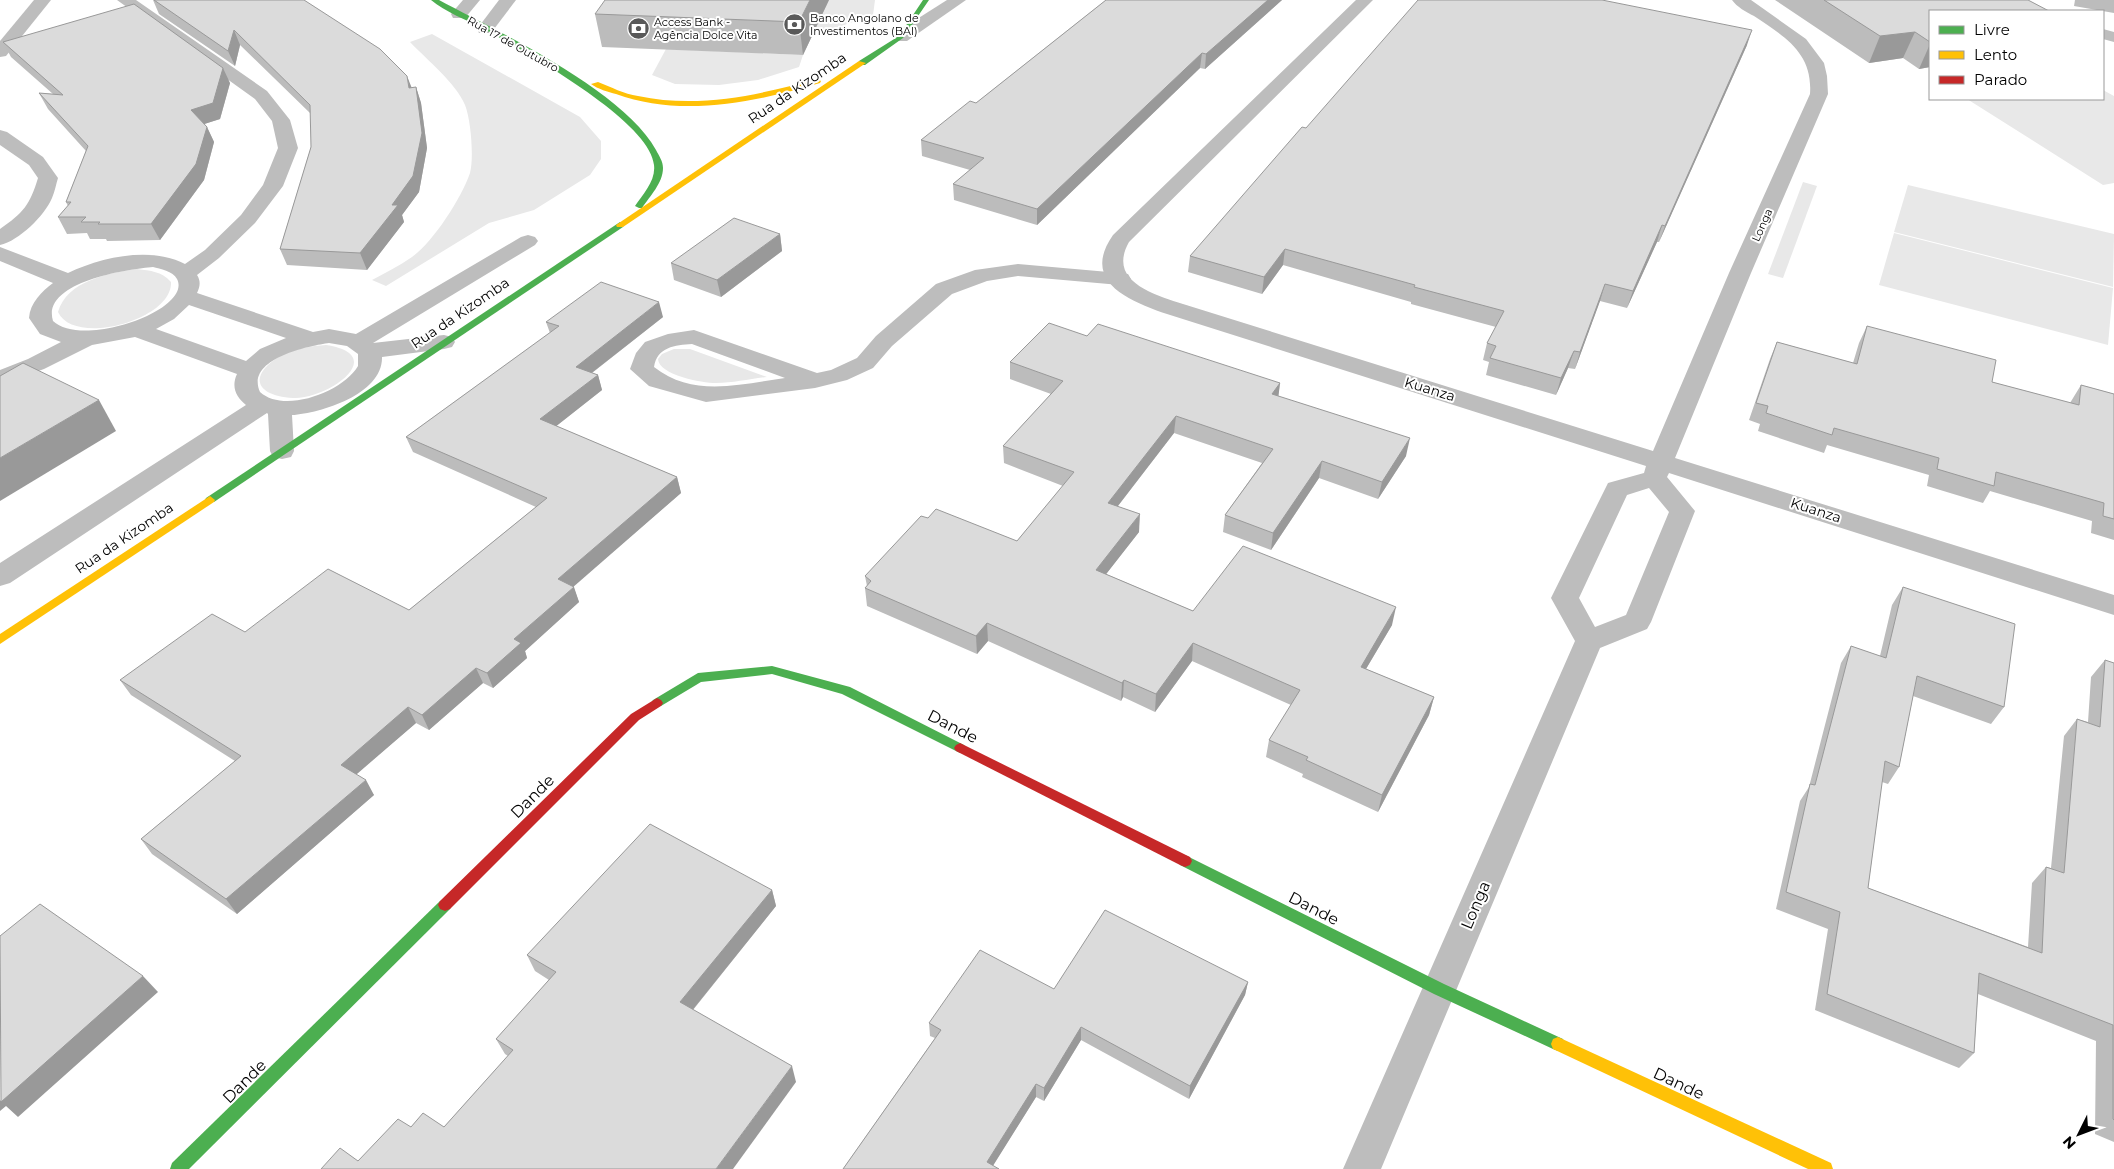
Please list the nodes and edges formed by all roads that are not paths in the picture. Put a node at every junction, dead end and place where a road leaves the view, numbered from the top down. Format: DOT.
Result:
graph roads {
  1 [pos="42,0"];
  2 [pos="125,0"];
  3 [pos="434,0"];
  4 [pos="472,0"];
  5 [pos="508,0"];
  6 [pos="926,0"];
  7 [pos="958,0"];
  8 [pos="1365,0"];
  9 [pos="1740,0"];
  10 [pos="459,14"];
  11 [pos="485,28"];
  12 [pos="901,37"];
  13 [pos="0,52"];
  14 [pos="852,68"];
  15 [pos="566,73"];
  16 [pos="0,136"];
  17 [pos="632,215"];
  18 [pos="0,239"];
  19 [pos="528,241"];
  20 [pos="0,253"];
  21 [pos="186,274"];
  22 [pos="1120,279"];
  23 [pos="70,282"];
  24 [pos="185,296"];
  25 [pos="136,329"];
  26 [pos="87,338"];
  27 [pos="309,338"];
  28 [pos="444,342"];
  29 [pos="363,347"];
  30 [pos="250,372"];
  31 [pos="0,378"];
  32 [pos="815,381"];
  33 [pos="272,407"];
  34 [pos="282,450"];
  35 [pos="1658,469"];
  36 [pos="0,576"];
  37 [pos="2114,605"];
  38 [pos="0,640"];
  39 [pos="1589,641"];
  40 [pos="1439,989"];
  41 [pos="178,1169"];
  42 [pos="1362,1169"];
  43 [pos="1825,1169"];
  1 -- 13 [label="street"];
  2 -- 21 [label="street"];
  3 -- 10 [label="main road, Rua 17 de Outubro"];
  4 -- 10 [label="street"];
  5 -- 11 [label="street"];
  6 -- 12 [label="main road, Rua da Kizomba"];
  7 -- 12 [label="street"];
  8 -- 22 [label="street"];
  9 -- 35 [label="street, Longa"];
  10 -- 11 [label="main road, Rua 17 de Outubro"];
  11 -- 15 [label="main road, Rua 17 de Outubro"];
  12 -- 14 [label="main road, Rua da Kizomba"];
  14 -- 15 [label="main road"];
  14 -- 17 [label="main road, Rua da Kizomba"];
  15 -- 17 [label="main road"];
  16 -- 18 [label="street"];
  17 -- 28 [label="main road, Rua da Kizomba"];
  19 -- 29 [label="street"];
  20 -- 23 [label="street"];
  21 -- 23 [label="street"];
  21 -- 24 [label="street"];
  22 -- 32 [label="street"];
  22 -- 35 [label="street, Kuanza"];
  23 -- 26 [label="street"];
  24 -- 25 [label="street"];
  24 -- 27 [label="street"];
  25 -- 26 [label="street"];
  25 -- 30 [label="street"];
  26 -- 31 [label="street"];
  27 -- 29 [label="street"];
  27 -- 30 [label="street"];
  28 -- 29 [label="street"];
  28 -- 34 [label="main road, Rua da Kizomba"];
  29 -- 33 [label="street"];
  30 -- 33 [label="street"];
  32 -- 32 [label="street"];
  33 -- 34 [label="street"];
  33 -- 36 [label="street"];
  34 -- 38 [label="main road, Rua da Kizomba"];
  35 -- 37 [label="street, Kuanza"];
  35 -- 39 [label="street"];
  35 -- 39 [label="street"];
  39 -- 40 [label="street, Longa"];
  40 -- 41 [label="main road, Dande"];
  40 -- 42 [label="street, Longa"];
  40 -- 43 [label="main road, Dande"];
}
